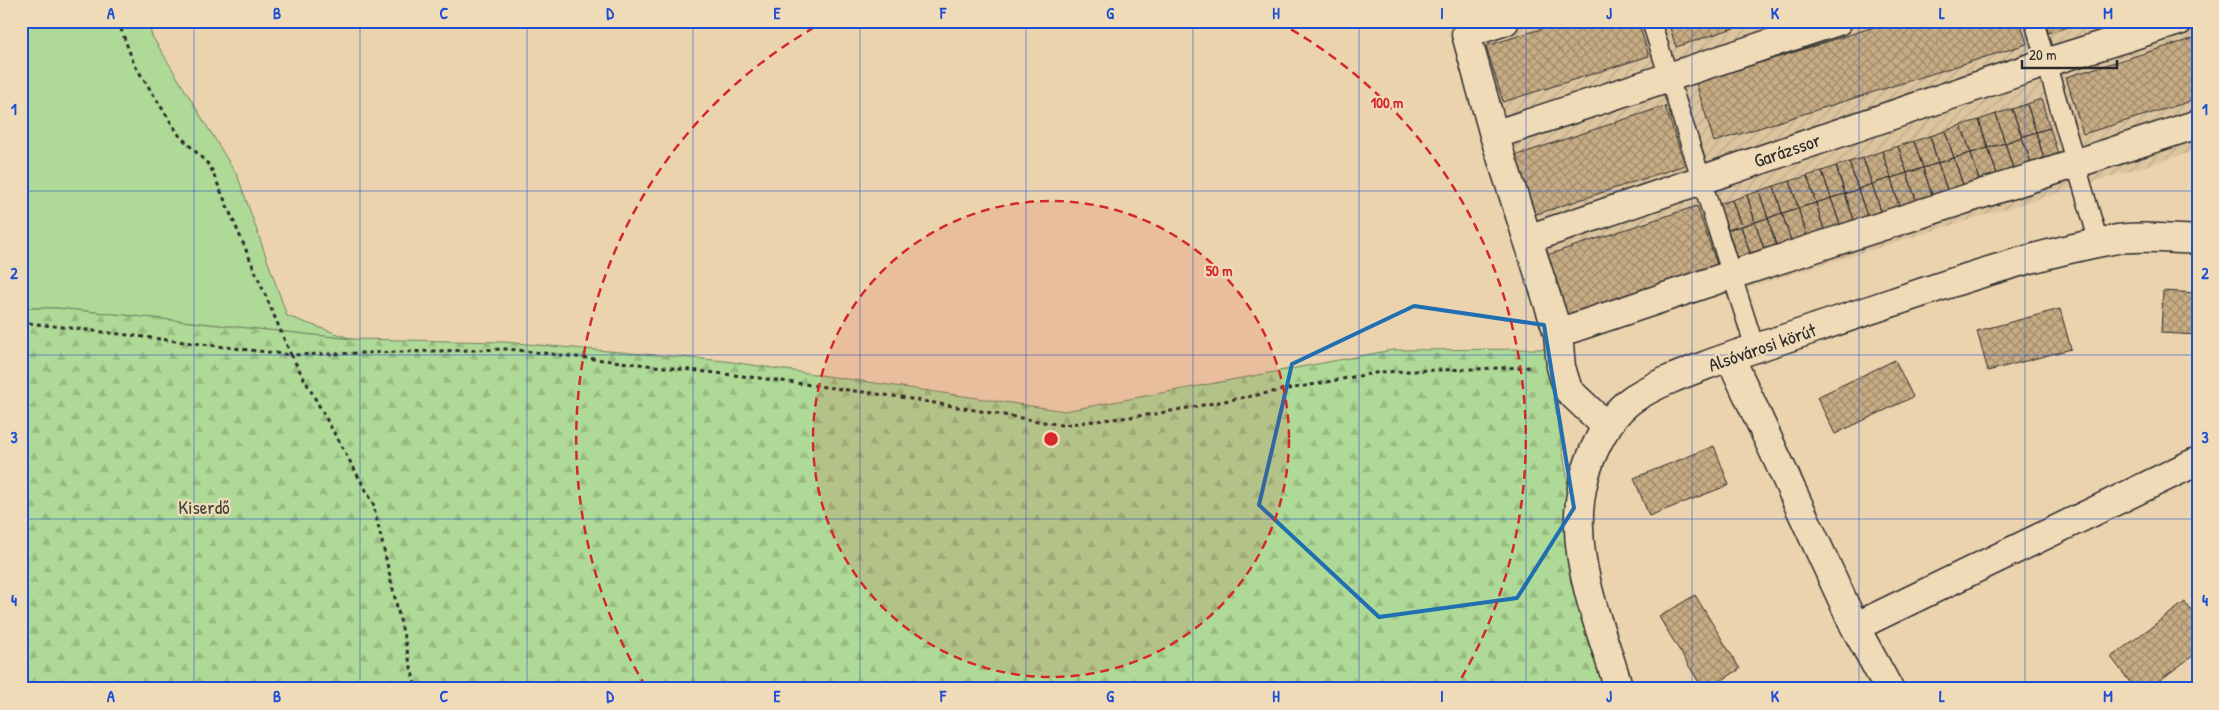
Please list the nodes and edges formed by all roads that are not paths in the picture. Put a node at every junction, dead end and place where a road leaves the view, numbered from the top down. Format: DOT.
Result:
graph roads {
  1 [pos="1505,21"];
  2 [pos="1651,21"];
  3 [pos="1838,21"];
  4 [pos="2034,21"];
  5 [pos="2179,21"];
  6 [pos="2048,62"];
  7 [pos="1669,77"];
  8 [pos="2198,124"];
  9 [pos="1494,135"];
  10 [pos="2076,164"];
  11 [pos="1700,180"];
  12 [pos="1528,239"];
  13 [pos="2198,240"];
  14 [pos="2099,243"];
  15 [pos="1730,275"];
  16 [pos="1558,333"];
  17 [pos="1755,348"];
  18 [pos="1730,357"];
  19 [pos="1606,426"];
  20 [pos="2198,461"];
  21 [pos="1855,627"];
  22 [pos="1619,689"];
  23 [pos="1889,689"];
  1 -- 9 [label="street"];
  2 -- 7 [label="lane"];
  3 -- 7 [label="street"];
  4 -- 6 [label="lane"];
  5 -- 6 [label="street, Garázssor"];
  6 -- 10 [label="lane"];
  6 -- 11 [label="street, Garázssor"];
  7 -- 9 [label="street"];
  7 -- 11 [label="lane"];
  8 -- 10 [label="street"];
  9 -- 12 [label="street"];
  10 -- 14 [label="lane"];
  10 -- 15 [label="street"];
  11 -- 12 [label="street, Garázssor"];
  11 -- 15 [label="lane"];
  12 -- 16 [label="street"];
  13 -- 14 [label="street, Alsóvárosi körút"];
  14 -- 17 [label="street, Alsóvárosi körút"];
  15 -- 16 [label="street"];
  15 -- 17 [label="lane"];
  16 -- 19 [label="street"];
  17 -- 18 [label="street, Alsóvárosi körút"];
  18 -- 19 [label="street, Alsóvárosi körút"];
  18 -- 21 [label="street"];
  19 -- 22 [label="street, Alsóvárosi körút"];
  20 -- 21 [label="street"];
  21 -- 23 [label="street"];
}
